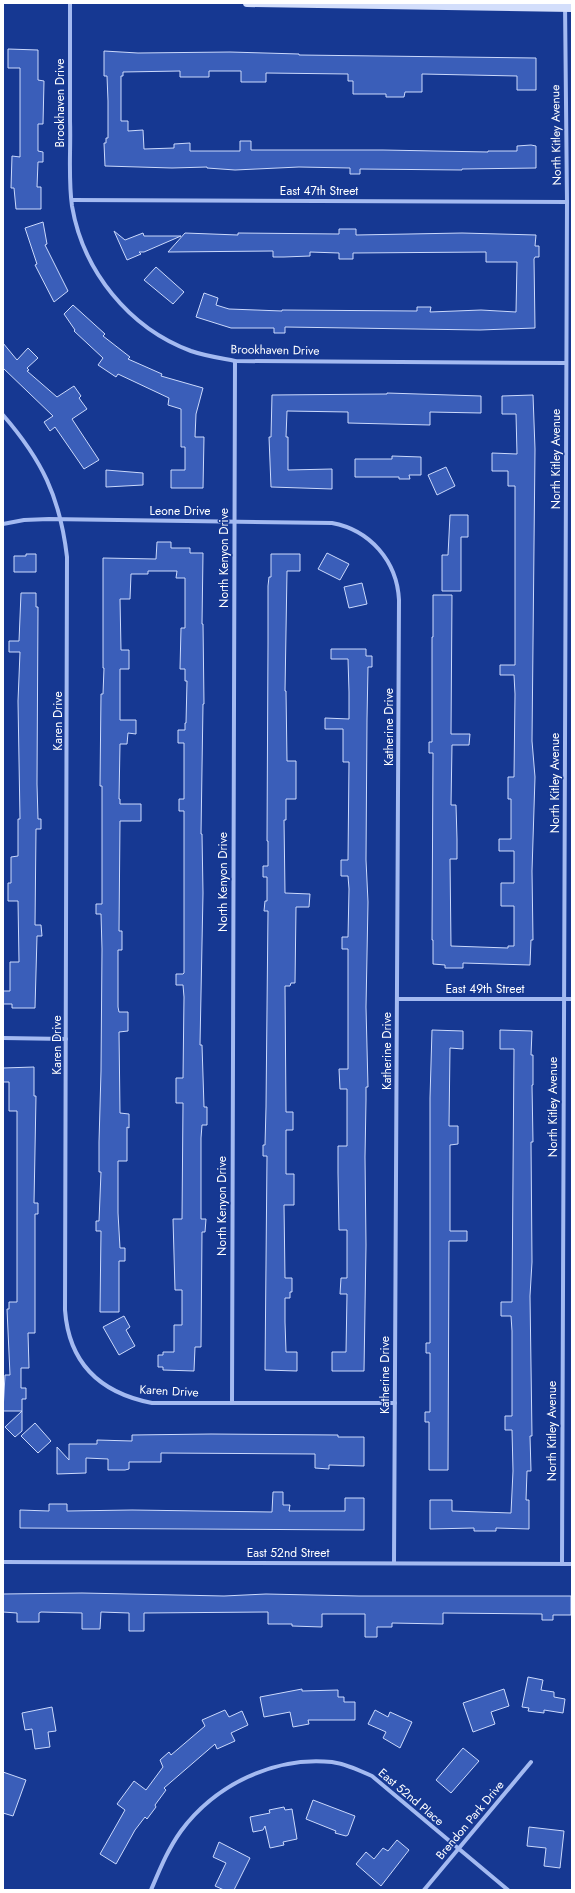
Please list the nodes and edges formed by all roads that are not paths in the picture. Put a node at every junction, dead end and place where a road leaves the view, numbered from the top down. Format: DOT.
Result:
graph roads {
  1 [pos="70,3"];
  2 [pos="247,3"];
  3 [pos="567,6"];
  4 [pos="72,200"];
  5 [pos="567,202"];
  6 [pos="235,361"];
  7 [pos="566,363"];
  8 [pos="3,415"];
  9 [pos="61,519"];
  10 [pos="234,521"];
  11 [pos="3,524"];
  12 [pos="375,545"];
  13 [pos="398,999"];
  14 [pos="564,999"];
  15 [pos="572,999"];
  16 [pos="3,1038"];
  17 [pos="66,1039"];
  18 [pos="232,1403"];
  19 [pos="395,1403"];
  20 [pos="3,1562"];
  21 [pos="394,1563"];
  22 [pos="562,1564"];
  23 [pos="572,1564"];
  24 [pos="531,1762"];
  25 [pos="458,1850"];
  26 [pos="151,1890"];
  27 [pos="424,1890"];
  28 [pos="508,1890"];
  1 -- 4 [label="street, Brookhaven Drive"];
  2 -- 3 [label="main road"];
  3 -- 5 [label="street, North Kitley Avenue"];
  4 -- 5 [label="street, East 47th Street"];
  4 -- 6 [label="street, Brookhaven Drive"];
  5 -- 7 [label="street, North Kitley Avenue"];
  6 -- 7 [label="street, Brookhaven Drive"];
  6 -- 10 [label="street, North Kenyon Drive"];
  7 -- 14 [label="street, North Kitley Avenue"];
  8 -- 9 [label="street, Karen Drive"];
  9 -- 10 [label="street, Leone Drive"];
  9 -- 11 [label="street, Leone Drive"];
  9 -- 17 [label="street, Karen Drive"];
  10 -- 12 [label="street, Leone Drive"];
  10 -- 18 [label="street, North Kenyon Drive"];
  12 -- 13 [label="street, Katherine Drive"];
  13 -- 14 [label="street, East 49th Street"];
  13 -- 19 [label="street, Katherine Drive"];
  14 -- 15 [label="street, East 49th Street"];
  14 -- 22 [label="street, North Kitley Avenue"];
  16 -- 17 [label="street"];
  17 -- 18 [label="street, Karen Drive"];
  18 -- 19 [label="street, Karen Drive"];
  19 -- 21 [label="street, Katherine Drive"];
  20 -- 21 [label="street, East 52nd Street"];
  21 -- 22 [label="street, East 52nd Street"];
  22 -- 23 [label="street, East 52nd Street"];
  24 -- 25 [label="street, Brendon Park Drive"];
  25 -- 26 [label="street, East 52nd Place"];
  25 -- 27 [label="street, Brendon Park Drive"];
  25 -- 28 [label="street, East 52nd Place"];
}
